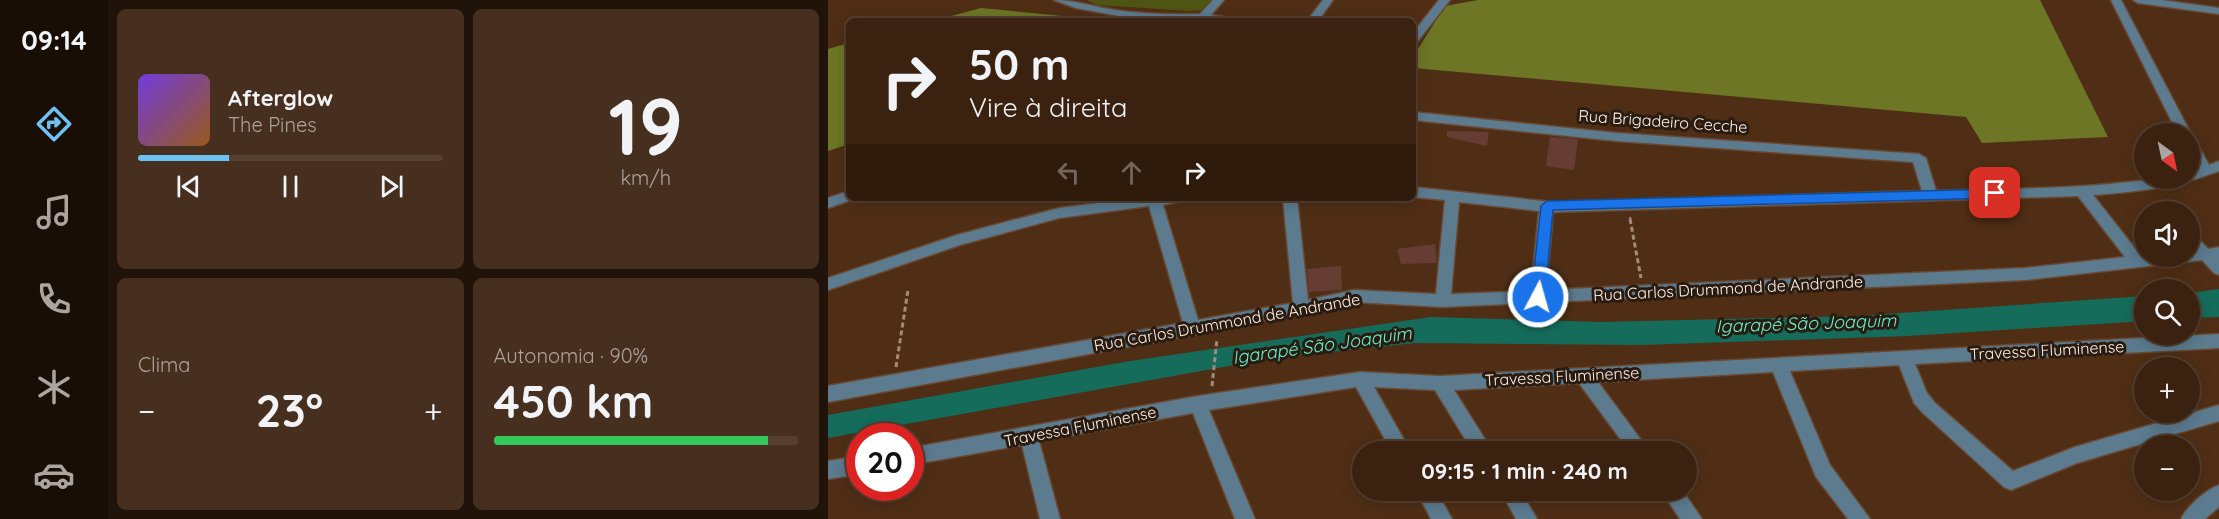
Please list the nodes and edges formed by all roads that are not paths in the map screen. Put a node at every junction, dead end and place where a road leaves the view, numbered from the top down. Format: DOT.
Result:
graph roads {
  1 [pos="1059,0"];
  2 [pos="1219,0"];
  3 [pos="1328,0"];
  4 [pos="1444,0"];
  5 [pos="2116,0"];
  6 [pos="2138,0"];
  7 [pos="2219,11"];
  8 [pos="1203,17"];
  9 [pos="1210,18"];
  10 [pos="1314,18"];
  11 [pos="1416,36"];
  12 [pos="1416,116"];
  13 [pos="2179,123"];
  14 [pos="2200,154"];
  15 [pos="2213,169"];
  16 [pos="2134,188"];
  17 [pos="2082,191"];
  18 [pos="1416,192"];
  19 [pos="1929,195"];
  20 [pos="1452,196"];
  21 [pos="846,197"];
  22 [pos="1148,201"];
  23 [pos="1155,201"];
  24 [pos="1290,201"];
  25 [pos="828,202"];
  26 [pos="1547,206"];
  27 [pos="2212,254"];
  28 [pos="2134,258"];
  29 [pos="2134,262"];
  30 [pos="2219,269"];
  31 [pos="828,284"];
  32 [pos="1538,297"];
  33 [pos="1443,301"];
  34 [pos="1302,308"];
  35 [pos="1192,328"];
  36 [pos="2219,341"];
  37 [pos="1905,358"];
  38 [pos="1778,364"];
  39 [pos="1582,374"];
  40 [pos="1360,379"];
  41 [pos="1440,383"];
  42 [pos="828,394"];
  43 [pos="1204,403"];
  44 [pos="2219,413"];
  45 [pos="1029,437"];
  46 [pos="1396,441"];
  47 [pos="1477,441"];
  48 [pos="1633,441"];
  49 [pos="924,455"];
  50 [pos="846,468"];
  51 [pos="828,471"];
  52 [pos="2219,494"];
  53 [pos="1431,501"];
  54 [pos="1516,501"];
  55 [pos="1678,501"];
  56 [pos="1050,519"];
  57 [pos="1245,519"];
  58 [pos="1442,519"];
  59 [pos="1527,519"];
  60 [pos="1692,519"];
  61 [pos="1860,519"];
  62 [pos="2191,519"];
  1 -- 8 [label="street"];
  2 -- 8 [label="street"];
  3 -- 10 [label="street"];
  4 -- 11 [label="street"];
  5 -- 13 [label="street"];
  6 -- 7 [label="street"];
  8 -- 9 [label="street"];
  12 -- 19 [label="street, Rua Brigadeiro Cecche"];
  14 -- 15 [label="street"];
  16 -- 17 [label="street"];
  17 -- 19 [label="street"];
  17 -- 28 [label="street"];
  18 -- 20 [label="street"];
  19 -- 26 [label="street"];
  20 -- 26 [label="street"];
  20 -- 33 [label="street"];
  21 -- 25 [label="street"];
  22 -- 31 [label="street"];
  23 -- 35 [label="street"];
  24 -- 34 [label="street"];
  26 -- 32 [label="street"];
  27 -- 30 [label="street"];
  29 -- 32 [label="street, Rua Carlos Drummond de Andrande"];
  32 -- 33 [label="street, Rua Carlos Drummond de Andrande"];
  33 -- 34 [label="street, Rua Carlos Drummond de Andrande"];
  34 -- 35 [label="street, Rua Carlos Drummond de Andrande"];
  35 -- 42 [label="street, Rua Carlos Drummond de Andrande"];
  36 -- 37 [label="street, Travessa Fluminense"];
  37 -- 38 [label="street, Travessa Fluminense"];
  37 -- 44 [label="street"];
  38 -- 39 [label="street, Travessa Fluminense"];
  38 -- 61 [label="street"];
  39 -- 41 [label="street, Travessa Fluminense"];
  39 -- 48 [label="street"];
  40 -- 41 [label="street, Travessa Fluminense"];
  40 -- 43 [label="street, Travessa Fluminense"];
  40 -- 46 [label="street"];
  41 -- 47 [label="street"];
  43 -- 45 [label="street, Travessa Fluminense"];
  43 -- 57 [label="street"];
  45 -- 49 [label="street, Travessa Fluminense"];
  45 -- 56 [label="street"];
  50 -- 51 [label="street"];
  52 -- 62 [label="street"];
  53 -- 58 [label="street"];
  54 -- 59 [label="street"];
  55 -- 60 [label="street"];
}
